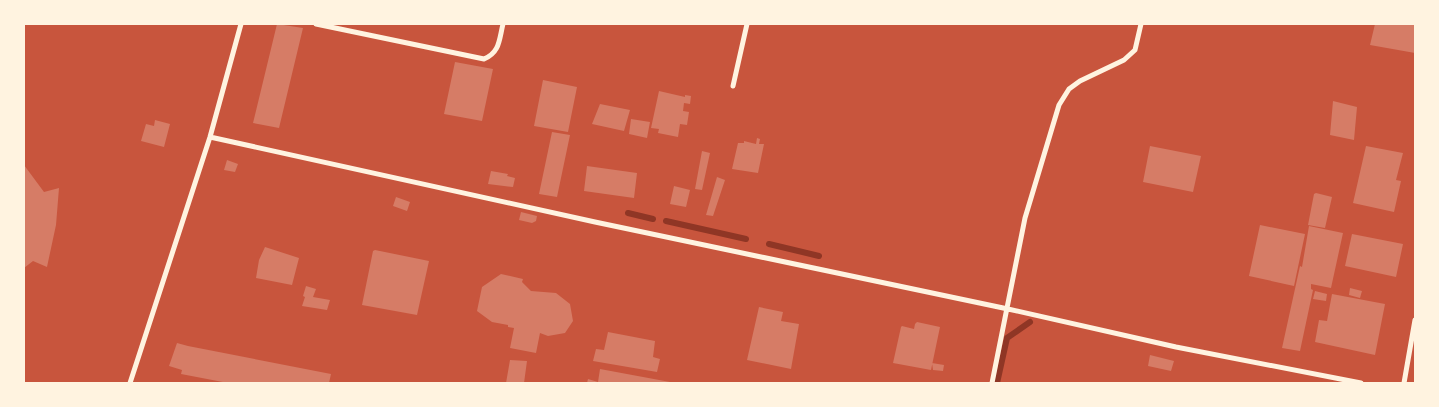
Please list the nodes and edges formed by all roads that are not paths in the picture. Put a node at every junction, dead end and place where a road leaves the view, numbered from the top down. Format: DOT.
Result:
graph roads {
  1 [pos="241,24"];
  2 [pos="316,24"];
  3 [pos="503,24"];
  4 [pos="747,24"];
  5 [pos="1140,24"];
  6 [pos="734,86"];
  7 [pos="210,137"];
  8 [pos="1008,309"];
  9 [pos="1415,320"];
  10 [pos="130,383"];
  11 [pos="992,383"];
  12 [pos="1361,383"];
  13 [pos="1404,383"];
  1 -- 7 [label="street"];
  2 -- 3 [label="street"];
  4 -- 6 [label="street"];
  5 -- 8 [label="street"];
  7 -- 8 [label="street"];
  7 -- 10 [label="street"];
  8 -- 11 [label="street"];
  8 -- 12 [label="street"];
  9 -- 13 [label="street"];
}
